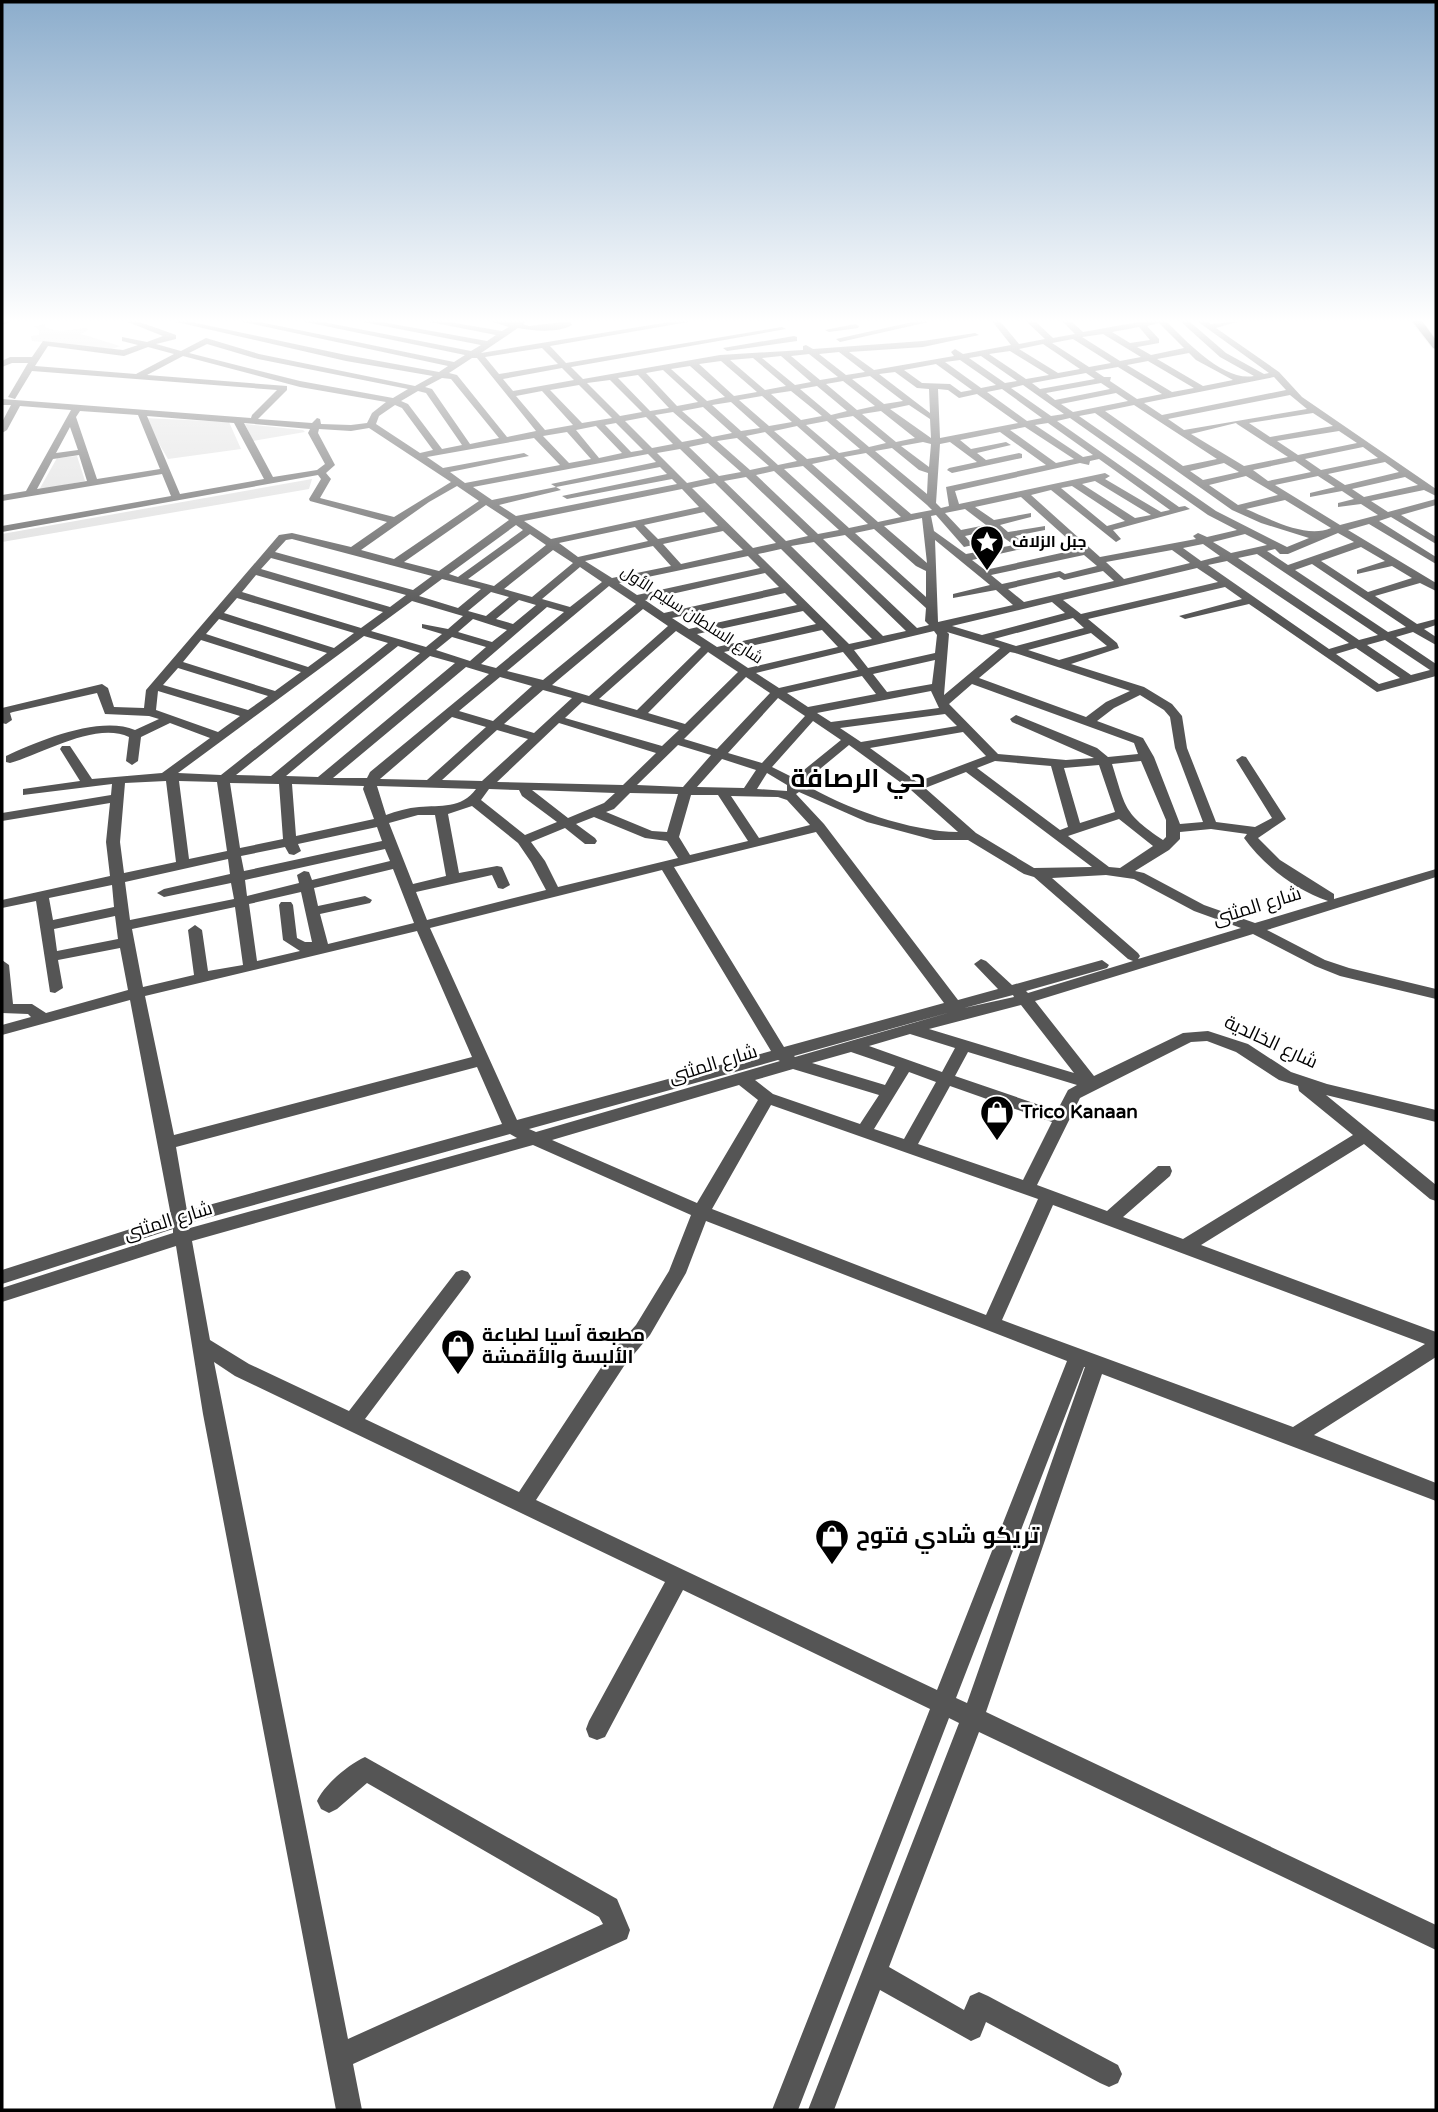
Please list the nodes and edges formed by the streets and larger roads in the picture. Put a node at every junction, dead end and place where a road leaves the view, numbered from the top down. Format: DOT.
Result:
graph roads {
  1 [pos="235,419"];
  2 [pos="619,419"];
  3 [pos="71,420"];
  4 [pos="73,420"];
  5 [pos="144,420"];
  6 [pos="244,420"];
  7 [pos="278,420"];
  8 [pos="373,420"];
  9 [pos="415,420"];
  10 [pos="449,420"];
  11 [pos="488,420"];
  12 [pos="528,420"];
  13 [pos="568,420"];
  14 [pos="616,420"];
  15 [pos="655,420"];
  16 [pos="687,420"];
  17 [pos="722,420"];
  18 [pos="757,420"];
  19 [pos="794,420"];
  20 [pos="821,420"];
  21 [pos="831,420"];
  22 [pos="864,420"];
  23 [pos="897,420"];
  24 [pos="934,420"];
  25 [pos="1020,420"];
  26 [pos="1047,420"];
  27 [pos="1079,420"];
  28 [pos="1110,420"];
  29 [pos="1145,420"];
  30 [pos="1163,420"];
  31 [pos="1254,420"];
  32 [pos="1328,420"];
  33 [pos="598,423"];
  34 [pos="1232,423"];
  35 [pos="315,424"];
  36 [pos="371,424"];
  37 [pos="799,424"];
  38 [pos="1026,424"];
  39 [pos="574,427"];
  40 [pos="1340,428"];
  41 [pos="768,429"];
  42 [pos="1002,429"];
  43 [pos="1179,430"];
  44 [pos="539,434"];
  45 [pos="738,435"];
  46 [pos="923,439"];
  47 [pos="952,439"];
  48 [pos="505,440"];
  49 [pos="709,440"];
  50 [pos="1269,440"];
  51 [pos="935,442"];
  52 [pos="895,444"];
  53 [pos="1082,444"];
  54 [pos="1365,444"];
  55 [pos="1006,445"];
  56 [pos="681,446"];
  57 [pos="468,447"];
  58 [pos="1066,449"];
  59 [pos="868,450"];
  60 [pos="651,451"];
  61 [pos="83,452"];
  62 [pos="439,452"];
  63 [pos="969,452"];
  64 [pos="629,455"];
  65 [pos="418,456"];
  66 [pos="524,456"];
  67 [pos="837,456"];
  68 [pos="1019,456"];
  69 [pos="1101,456"];
  70 [pos="50,457"];
  71 [pos="1042,457"];
  72 [pos="1296,458"];
  73 [pos="1228,459"];
  74 [pos="1386,459"];
  75 [pos="1001,460"];
  76 [pos="1082,460"];
  77 [pos="597,461"];
  78 [pos="804,463"];
  79 [pos="984,463"];
  80 [pos="663,464"];
  81 [pos="1055,466"];
  82 [pos="567,467"];
  83 [pos="775,468"];
  84 [pos="952,470"];
  85 [pos="1180,470"];
  86 [pos="1247,470"];
  87 [pos="165,471"];
  88 [pos="441,471"];
  89 [pos="933,471"];
  90 [pos="320,472"];
  91 [pos="1320,473"];
  92 [pos="749,474"];
  93 [pos="1020,474"];
  94 [pos="1408,474"];
  95 [pos="675,475"];
  96 [pos="1101,477"];
  97 [pos="716,480"];
  98 [pos="271,482"];
  99 [pos="93,483"];
  100 [pos="1074,483"];
  101 [pos="461,484"];
  102 [pos="1200,484"];
  103 [pos="1268,484"];
  104 [pos="685,486"];
  105 [pos="1053,487"];
  106 [pos="1125,488"];
  107 [pos="1343,488"];
  108 [pos="1041,490"];
  109 [pos="29,494"];
  110 [pos="1024,494"];
  111 [pos="1314,495"];
  112 [pos="567,496"];
  113 [pos="1287,496"];
  114 [pos="2,498"];
  115 [pos="177,498"];
  116 [pos="1434,498"];
  117 [pos="1363,501"];
  118 [pos="489,502"];
  119 [pos="1342,505"];
  120 [pos="1201,506"];
  121 [pos="969,507"];
  122 [pos="707,508"];
  123 [pos="1236,508"];
  124 [pos="931,510"];
  125 [pos="955,510"];
  126 [pos="1309,510"];
  127 [pos="1178,511"];
  128 [pos="1027,515"];
  129 [pos="1159,515"];
  130 [pos="1390,515"];
  131 [pos="908,517"];
  132 [pos="517,519"];
  133 [pos="1370,520"];
  134 [pos="396,521"];
  135 [pos="1265,521"];
  136 [pos="1134,522"];
  137 [pos="637,523"];
  138 [pos="876,524"];
  139 [pos="993,525"];
  140 [pos="727,527"];
  141 [pos="1041,528"];
  142 [pos="2,529"];
  143 [pos="531,529"];
  144 [pos="1106,529"];
  145 [pos="1338,529"];
  146 [pos="844,530"];
  147 [pos="1242,530"];
  148 [pos="929,533"];
  149 [pos="959,534"];
  150 [pos="1008,536"];
  151 [pos="813,537"];
  152 [pos="1318,537"];
  153 [pos="1201,538"];
  154 [pos="1116,539"];
  155 [pos="1436,541"];
  156 [pos="1048,542"];
  157 [pos="552,543"];
  158 [pos="655,543"];
  159 [pos="781,543"];
  160 [pos="1361,543"];
  161 [pos="968,545"];
  162 [pos="1021,546"];
  163 [pos="1173,546"];
  164 [pos="953,549"];
  165 [pos="1258,550"];
  166 [pos="1282,550"];
  167 [pos="353,551"];
  168 [pos="751,551"];
  169 [pos="1086,551"];
  170 [pos="269,554"];
  171 [pos="1229,557"];
  172 [pos="964,558"];
  173 [pos="1043,560"];
  174 [pos="1312,560"];
  175 [pos="578,561"];
  176 [pos="1436,561"];
  177 [pos="1393,562"];
  178 [pos="396,563"];
  179 [pos="1100,564"];
  180 [pos="1196,565"];
  181 [pos="677,566"];
  182 [pos="768,569"];
  183 [pos="932,569"];
  184 [pos="255,571"];
  185 [pos="1361,572"];
  186 [pos="1292,573"];
  187 [pos="983,574"];
  188 [pos="439,575"];
  189 [pos="1063,575"];
  190 [pos="1421,579"];
  191 [pos="460,580"];
  192 [pos="610,582"];
  193 [pos="1121,582"];
  194 [pos="1269,583"];
  195 [pos="1224,584"];
  196 [pos="999,587"];
  197 [pos="1436,588"];
  198 [pos="493,589"];
  199 [pos="787,589"];
  200 [pos="1083,591"];
  201 [pos="1236,592"];
  202 [pos="235,594"];
  203 [pos="412,596"];
  204 [pos="517,596"];
  205 [pos="957,596"];
  206 [pos="1365,596"];
  207 [pos="1054,598"];
  208 [pos="639,601"];
  209 [pos="1249,601"];
  210 [pos="538,602"];
  211 [pos="1022,606"];
  212 [pos="805,607"];
  213 [pos="931,607"];
  214 [pos="391,611"];
  215 [pos="572,611"];
  216 [pos="466,613"];
  217 [pos="217,615"];
  218 [pos="1075,616"];
  219 [pos="1185,616"];
  220 [pos="662,617"];
  221 [pos="488,620"];
  222 [pos="1436,622"];
  223 [pos="676,625"];
  224 [pos="426,626"];
  225 [pos="824,626"];
  226 [pos="937,627"];
  227 [pos="514,628"];
  228 [pos="1413,628"];
  229 [pos="1093,629"];
  230 [pos="363,632"];
  231 [pos="449,633"];
  232 [pos="688,633"];
  233 [pos="915,633"];
  234 [pos="199,636"];
  235 [pos="1387,636"];
  236 [pos="980,639"];
  237 [pos="881,641"];
  238 [pos="397,642"];
  239 [pos="1436,642"];
  240 [pos="1358,644"];
  241 [pos="494,646"];
  242 [pos="711,648"];
  243 [pos="846,648"];
  244 [pos="1011,649"];
  245 [pos="428,651"];
  246 [pos="336,652"];
  247 [pos="1327,653"];
  248 [pos="941,655"];
  249 [pos="468,663"];
  250 [pos="177,664"];
  251 [pos="1057,664"];
  252 [pos="310,671"];
  253 [pos="746,671"];
  254 [pos="1436,671"];
  255 [pos="864,672"];
  256 [pos="500,673"];
  257 [pos="970,679"];
  258 [pos="1409,679"];
  259 [pos="542,686"];
  260 [pos="938,686"];
  261 [pos="156,687"];
  262 [pos="1140,690"];
  263 [pos="778,692"];
  264 [pos="277,695"];
  265 [pos="884,696"];
  266 [pos="586,699"];
  267 [pos="945,706"];
  268 [pos="150,712"];
  269 [pos="450,712"];
  270 [pos="809,713"];
  271 [pos="250,715"];
  272 [pos="639,715"];
  273 [pos="169,719"];
  274 [pos="557,719"];
  275 [pos="1016,719"];
  276 [pos="6,720"];
  277 [pos="1088,722"];
  278 [pos="495,725"];
  279 [pos="828,726"];
  280 [pos="687,729"];
  281 [pos="966,729"];
  282 [pos="135,734"];
  283 [pos="220,737"];
  284 [pos="537,738"];
  285 [pos="676,740"];
  286 [pos="854,743"];
  287 [pos="66,749"];
  288 [pos="664,751"];
  289 [pos="720,754"];
  290 [pos="993,757"];
  291 [pos="1148,757"];
  292 [pos="10,759"];
  293 [pos="1104,760"];
  294 [pos="1242,760"];
  295 [pos="132,761"];
  296 [pos="1056,762"];
  297 [pos="967,767"];
  298 [pos="765,768"];
  299 [pos="168,777"];
  300 [pos="223,779"];
  301 [pos="279,780"];
  302 [pos="321,781"];
  303 [pos="371,782"];
  304 [pos="88,783"];
  305 [pos="430,784"];
  306 [pos="486,786"];
  307 [pos="524,786"];
  308 [pos="916,787"];
  309 [pos="118,788"];
  310 [pos="626,789"];
  311 [pos="793,790"];
  312 [pos="686,791"];
  313 [pos="750,791"];
  314 [pos="28,792"];
  315 [pos="725,792"];
  316 [pos="474,801"];
  317 [pos="441,812"];
  318 [pos="594,812"];
  319 [pos="1122,814"];
  320 [pos="2,817"];
  321 [pos="380,821"];
  322 [pos="568,822"];
  323 [pos="1211,825"];
  324 [pos="818,827"];
  325 [pos="1174,828"];
  326 [pos="1075,829"];
  327 [pos="1255,831"];
  328 [pos="329,833"];
  329 [pos="1057,834"];
  330 [pos="971,836"];
  331 [pos="672,837"];
  332 [pos="523,840"];
  333 [pos="290,841"];
  334 [pos="590,841"];
  335 [pos="756,843"];
  336 [pos="389,844"];
  337 [pos="1164,847"];
  338 [pos="234,853"];
  339 [pos="335,855"];
  340 [pos="492,855"];
  341 [pos="686,860"];
  342 [pos="298,863"];
  343 [pos="1436,863"];
  344 [pos="183,864"];
  345 [pos="397,864"];
  346 [pos="666,865"];
  347 [pos="497,870"];
  348 [pos="1105,871"];
  349 [pos="1123,872"];
  350 [pos="1436,873"];
  351 [pos="1039,874"];
  352 [pos="238,877"];
  353 [pos="341,877"];
  354 [pos="117,878"];
  355 [pos="453,879"];
  356 [pos="308,884"];
  357 [pos="503,885"];
  358 [pos="408,889"];
  359 [pos="164,893"];
  360 [pos="554,893"];
  361 [pos="41,896"];
  362 [pos="1329,897"];
  363 [pos="241,900"];
  364 [pos="365,900"];
  365 [pos="2,904"];
  366 [pos="286,905"];
  367 [pos="314,911"];
  368 [pos="46,926"];
  369 [pos="124,926"];
  370 [pos="422,926"];
  371 [pos="1249,926"];
  372 [pos="195,930"];
  373 [pos="322,948"];
  374 [pos="1133,956"];
  375 [pos="51,957"];
  376 [pos="982,964"];
  377 [pos="2,965"];
  378 [pos="251,968"];
  379 [pos="210,977"];
  380 [pos="55,988"];
  381 [pos="1016,992"];
  382 [pos="137,993"];
  383 [pos="1436,994"];
  384 [pos="957,1010"];
  385 [pos="43,1019"];
  386 [pos="910,1029"];
  387 [pos="2,1030"];
  388 [pos="851,1046"];
  389 [pos="964,1046"];
  390 [pos="786,1058"];
  391 [pos="481,1060"];
  392 [pos="905,1065"];
  393 [pos="741,1078"];
  394 [pos="947,1079"];
  395 [pos="1295,1079"];
  396 [pos="1092,1084"];
  397 [pos="889,1092"];
  398 [pos="767,1098"];
  399 [pos="1436,1116"];
  400 [pos="1061,1119"];
  401 [pos="512,1128"];
  402 [pos="864,1132"];
  403 [pos="1365,1136"];
  404 [pos="534,1139"];
  405 [pos="167,1143"];
  406 [pos="908,1147"];
  407 [pos="1164,1171"];
  408 [pos="1027,1188"];
  409 [pos="1436,1194"];
  410 [pos="1048,1195"];
  411 [pos="701,1212"];
  412 [pos="1110,1218"];
  413 [pos="181,1228"];
  414 [pos="1185,1245"];
  415 [pos="2,1277"];
  416 [pos="462,1277"];
  417 [pos="2,1295"];
  418 [pos="991,1324"];
  419 [pos="1436,1340"];
  420 [pos="202,1345"];
  421 [pos="1436,1346"];
  422 [pos="1087,1360"];
  423 [pos="352,1422"];
  424 [pos="1296,1436"];
  425 [pos="1436,1492"];
  426 [pos="523,1503"];
  427 [pos="678,1579"];
  428 [pos="943,1703"];
  429 [pos="973,1717"];
  430 [pos="597,1729"];
  431 [pos="329,1801"];
  432 [pos="1436,1938"];
  433 [pos="874,1972"];
  434 [pos="339,2057"];
  435 [pos="1109,2074"];
  436 [pos="349,2110"];
  437 [pos="785,2110"];
  438 [pos="821,2110"];
  1 -- 98 [label="street"];
  2 -- 60 [label="street"];
  3 -- 70 [label="street"];
  4 -- 61 [label="street"];
  5 -- 87 [label="street"];
  6 -- 35 [label="street"];
  7 -- 35 [label="street"];
  8 -- 36 [label="street"];
  9 -- 62 [label="street"];
  10 -- 57 [label="street"];
  11 -- 48 [label="street"];
  12 -- 44 [label="street"];
  13 -- 39 [label="street"];
  14 -- 33 [label="street"];
  15 -- 56 [label="street"];
  16 -- 49 [label="street"];
  17 -- 45 [label="street"];
  18 -- 41 [label="street"];
  19 -- 37 [label="street"];
  20 -- 37 [label="street"];
  21 -- 59 [label="street"];
  22 -- 52 [label="street"];
  23 -- 46 [label="street"];
  24 -- 51 [label="street"];
  25 -- 38 [label="street"];
  26 -- 38 [label="street"];
  26 -- 53 [label="street"];
  27 -- 120 [label="street"];
  28 -- 85 [label="street"];
  29 -- 43 [label="street"];
  30 -- 43 [label="street"];
  31 -- 50 [label="street"];
  32 -- 40 [label="street"];
  33 -- 39 [label="street"];
  33 -- 64 [label="street"];
  34 -- 43 [label="street"];
  35 -- 36 [label="street"];
  35 -- 90 [label="street"];
  36 -- 65 [label="street, شارع السلطان سليم الأول"];
  37 -- 41 [label="street"];
  37 -- 67 [label="street"];
  38 -- 42 [label="street"];
  38 -- 58 [label="street"];
  39 -- 44 [label="street"];
  39 -- 77 [label="street"];
  40 -- 50 [label="street"];
  40 -- 54 [label="street"];
  41 -- 45 [label="street"];
  41 -- 78 [label="street"];
  42 -- 47 [label="street"];
  42 -- 71 [label="street"];
  43 -- 73 [label="street"];
  44 -- 48 [label="street"];
  44 -- 82 [label="street"];
  45 -- 49 [label="street"];
  45 -- 83 [label="street"];
  46 -- 51 [label="street"];
  46 -- 52 [label="street"];
  47 -- 51 [label="street"];
  47 -- 63 [label="street"];
  48 -- 57 [label="street"];
  49 -- 56 [label="street"];
  49 -- 92 [label="street"];
  50 -- 72 [label="street"];
  51 -- 89 [label="street"];
  52 -- 59 [label="street"];
  52 -- 89 [label="street"];
  53 -- 58 [label="street"];
  53 -- 69 [label="street"];
  54 -- 72 [label="street"];
  54 -- 74 [label="street"];
  55 -- 63 [label="street"];
  56 -- 60 [label="street"];
  56 -- 97 [label="street"];
  57 -- 62 [label="street"];
  58 -- 71 [label="street"];
  58 -- 76 [label="street"];
  59 -- 67 [label="street"];
  59 -- 124 [label="street"];
  60 -- 64 [label="street"];
  60 -- 80 [label="street"];
  61 -- 70 [label="street"];
  61 -- 99 [label="street"];
  62 -- 65 [label="street"];
  63 -- 79 [label="street"];
  64 -- 77 [label="street"];
  65 -- 88 [label="street, شارع السلطان سليم الأول"];
  66 -- 88 [label="street"];
  67 -- 78 [label="street"];
  67 -- 131 [label="street"];
  68 -- 75 [label="street"];
  69 -- 76 [label="street"];
  69 -- 127 [label="street"];
  70 -- 109 [label="street"];
  71 -- 81 [label="street"];
  72 -- 86 [label="street"];
  72 -- 91 [label="street"];
  73 -- 85 [label="street"];
  73 -- 86 [label="street"];
  74 -- 91 [label="street"];
  74 -- 94 [label="street"];
  75 -- 79 [label="street"];
  75 -- 93 [label="street"];
  76 -- 81 [label="street"];
  76 -- 96 [label="street"];
  77 -- 82 [label="street"];
  78 -- 83 [label="street"];
  78 -- 138 [label="street"];
  79 -- 84 [label="street"];
  80 -- 95 [label="street"];
  80 -- 118 [label="street"];
  81 -- 93 [label="street"];
  82 -- 101 [label="street"];
  83 -- 92 [label="street"];
  83 -- 146 [label="street"];
  85 -- 102 [label="street"];
  86 -- 102 [label="street"];
  86 -- 103 [label="street"];
  87 -- 99 [label="street"];
  87 -- 115 [label="street"];
  88 -- 101 [label="street, شارع السلطان سليم الأول"];
  89 -- 124 [label="street"];
  90 -- 98 [label="street"];
  90 -- 134 [label="street"];
  91 -- 103 [label="street"];
  91 -- 107 [label="street"];
  92 -- 97 [label="street"];
  92 -- 151 [label="street"];
  93 -- 108 [label="street"];
  93 -- 125 [label="street"];
  94 -- 107 [label="street"];
  94 -- 116 [label="street"];
  95 -- 104 [label="street"];
  95 -- 112 [label="street"];
  96 -- 100 [label="street"];
  96 -- 106 [label="street"];
  96 -- 129 [label="street"];
  97 -- 104 [label="street"];
  97 -- 159 [label="street"];
  98 -- 115 [label="street"];
  99 -- 109 [label="street"];
  100 -- 105 [label="street"];
  100 -- 136 [label="street"];
  101 -- 118 [label="street, شارع السلطان سليم الأول"];
  101 -- 134 [label="street"];
  102 -- 123 [label="street"];
  103 -- 113 [label="street"];
  104 -- 122 [label="street"];
  104 -- 132 [label="street"];
  105 -- 108 [label="street"];
  105 -- 144 [label="street"];
  107 -- 111 [label="street"];
  107 -- 117 [label="street"];
  108 -- 110 [label="street"];
  109 -- 114 [label="street"];
  110 -- 121 [label="street"];
  110 -- 169 [label="street"];
  113 -- 123 [label="street"];
  113 -- 126 [label="street"];
  115 -- 142 [label="street"];
  116 -- 117 [label="street"];
  116 -- 130 [label="street"];
  117 -- 119 [label="street"];
  117 -- 130 [label="street"];
  118 -- 132 [label="street, شارع السلطان سليم الأول"];
  118 -- 178 [label="street"];
  120 -- 127 [label="street"];
  120 -- 147 [label="street"];
  121 -- 125 [label="street"];
  121 -- 139 [label="street"];
  122 -- 137 [label="street"];
  122 -- 140 [label="street"];
  123 -- 135 [label="street"];
  124 -- 125 [label="street"];
  124 -- 131 [label="street"];
  124 -- 148 [label="street"];
  124 -- 149 [label="street"];
  126 -- 135 [label="street"];
  126 -- 145 [label="street"];
  127 -- 129 [label="street"];
  128 -- 139 [label="street"];
  129 -- 136 [label="street"];
  130 -- 133 [label="street"];
  130 -- 155 [label="street"];
  131 -- 138 [label="street"];
  132 -- 143 [label="street, شارع السلطان سليم الأول"];
  132 -- 188 [label="street"];
  133 -- 145 [label="street"];
  133 -- 176 [label="street"];
  134 -- 167 [label="street"];
  135 -- 152 [label="street"];
  136 -- 144 [label="street"];
  137 -- 157 [label="street"];
  137 -- 158 [label="street"];
  138 -- 146 [label="street"];
  138 -- 183 [label="street"];
  139 -- 149 [label="street"];
  139 -- 150 [label="street"];
  140 -- 158 [label="street"];
  140 -- 168 [label="street"];
  141 -- 150 [label="street"];
  143 -- 157 [label="street, شارع السلطان سليم الأول"];
  143 -- 191 [label="street"];
  144 -- 154 [label="street"];
  145 -- 152 [label="street"];
  145 -- 160 [label="street"];
  146 -- 151 [label="street"];
  146 -- 213 [label="street"];
  147 -- 153 [label="street"];
  147 -- 166 [label="street"];
  148 -- 164 [label="street"];
  148 -- 183 [label="street"];
  149 -- 161 [label="street"];
  150 -- 161 [label="street"];
  150 -- 162 [label="street"];
  151 -- 159 [label="street"];
  151 -- 233 [label="street"];
  152 -- 166 [label="street"];
  153 -- 163 [label="street"];
  153 -- 171 [label="street"];
  156 -- 162 [label="street"];
  157 -- 175 [label="street, شارع السلطان سليم الأول"];
  157 -- 198 [label="street"];
  158 -- 175 [label="street"];
  158 -- 181 [label="street"];
  159 -- 168 [label="street"];
  159 -- 237 [label="street"];
  160 -- 174 [label="street"];
  160 -- 177 [label="street"];
  161 -- 164 [label="street"];
  162 -- 172 [label="street"];
  163 -- 179 [label="street"];
  163 -- 180 [label="street"];
  164 -- 172 [label="street"];
  165 -- 166 [label="street"];
  165 -- 171 [label="street"];
  165 -- 186 [label="street"];
  167 -- 170 [label="street"];
  167 -- 178 [label="street"];
  168 -- 181 [label="street"];
  168 -- 182 [label="street"];
  169 -- 173 [label="street"];
  169 -- 179 [label="street"];
  170 -- 184 [label="street"];
  170 -- 203 [label="street"];
  171 -- 180 [label="street"];
  171 -- 194 [label="street"];
  172 -- 187 [label="street"];
  173 -- 187 [label="street"];
  173 -- 189 [label="street"];
  174 -- 186 [label="street"];
  174 -- 206 [label="street"];
  175 -- 192 [label="street, شارع السلطان سليم الأول"];
  175 -- 210 [label="street"];
  177 -- 185 [label="street"];
  177 -- 190 [label="street"];
  178 -- 188 [label="street"];
  179 -- 189 [label="street"];
  179 -- 193 [label="street"];
  180 -- 193 [label="street"];
  180 -- 195 [label="street"];
  181 -- 192 [label="street"];
  182 -- 199 [label="street"];
  182 -- 208 [label="street"];
  183 -- 213 [label="street"];
  184 -- 202 [label="street"];
  184 -- 214 [label="street"];
  186 -- 194 [label="street"];
  186 -- 235 [label="street"];
  187 -- 196 [label="street"];
  188 -- 191 [label="street"];
  188 -- 203 [label="street"];
  189 -- 196 [label="street"];
  189 -- 200 [label="street"];
  190 -- 197 [label="street"];
  190 -- 206 [label="street"];
  191 -- 198 [label="street"];
  192 -- 208 [label="street, شارع السلطان سليم الأول"];
  192 -- 215 [label="street"];
  193 -- 200 [label="street"];
  194 -- 201 [label="street"];
  194 -- 240 [label="street"];
  195 -- 201 [label="street"];
  195 -- 218 [label="street"];
  196 -- 205 [label="street"];
  196 -- 211 [label="street"];
  198 -- 204 [label="street"];
  198 -- 216 [label="street"];
  199 -- 212 [label="street"];
  199 -- 220 [label="street"];
  200 -- 207 [label="street"];
  201 -- 209 [label="street"];
  202 -- 217 [label="street"];
  202 -- 230 [label="street"];
  203 -- 214 [label="street"];
  203 -- 216 [label="street"];
  204 -- 210 [label="street"];
  204 -- 221 [label="street"];
  206 -- 228 [label="street"];
  207 -- 211 [label="street"];
  207 -- 218 [label="street"];
  208 -- 220 [label="street, شارع السلطان سليم الأول"];
  208 -- 259 [label="street"];
  209 -- 219 [label="street"];
  209 -- 247 [label="street"];
  210 -- 215 [label="street"];
  210 -- 227 [label="street"];
  211 -- 226 [label="street"];
  212 -- 225 [label="street"];
  212 -- 232 [label="street"];
  213 -- 226 [label="street"];
  214 -- 230 [label="street"];
  215 -- 256 [label="street"];
  216 -- 221 [label="street"];
  216 -- 231 [label="street"];
  217 -- 234 [label="street"];
  217 -- 246 [label="street"];
  218 -- 229 [label="street"];
  218 -- 236 [label="street"];
  220 -- 223 [label="street, شارع السلطان سليم الأول"];
  221 -- 227 [label="street"];
  222 -- 228 [label="street"];
  223 -- 232 [label="street, شارع السلطان سليم الأول"];
  223 -- 266 [label="street"];
  224 -- 231 [label="street"];
  225 -- 242 [label="street"];
  225 -- 243 [label="street"];
  226 -- 233 [label="street"];
  226 -- 236 [label="street"];
  226 -- 248 [label="street"];
  227 -- 241 [label="street"];
  228 -- 235 [label="street"];
  228 -- 239 [label="street"];
  229 -- 244 [label="street"];
  229 -- 251 [label="street"];
  230 -- 238 [label="street"];
  230 -- 246 [label="street"];
  231 -- 241 [label="street"];
  231 -- 245 [label="street"];
  232 -- 242 [label="street, شارع السلطان سليم الأول"];
  233 -- 237 [label="street"];
  234 -- 250 [label="street"];
  234 -- 252 [label="street"];
  235 -- 240 [label="street"];
  235 -- 254 [label="street"];
  236 -- 244 [label="street"];
  237 -- 243 [label="street"];
  238 -- 245 [label="street"];
  238 -- 300 [label="street"];
  240 -- 247 [label="street"];
  240 -- 258 [label="street"];
  241 -- 249 [label="street"];
  242 -- 253 [label="street, شارع السلطان سليم الأول"];
  242 -- 272 [label="street"];
  243 -- 253 [label="street"];
  243 -- 255 [label="street"];
  244 -- 251 [label="street"];
  244 -- 257 [label="street"];
  245 -- 249 [label="street"];
  245 -- 301 [label="street"];
  246 -- 252 [label="street"];
  247 -- 258 [label="street"];
  248 -- 255 [label="street"];
  248 -- 260 [label="street"];
  249 -- 256 [label="street"];
  249 -- 302 [label="street"];
  250 -- 261 [label="street"];
  250 -- 264 [label="street"];
  251 -- 262 [label="street"];
  252 -- 264 [label="street"];
  253 -- 263 [label="street, شارع السلطان سليم الأول"];
  253 -- 280 [label="street"];
  254 -- 258 [label="street"];
  255 -- 263 [label="street"];
  255 -- 265 [label="street"];
  256 -- 259 [label="street"];
  256 -- 269 [label="street"];
  257 -- 267 [label="street"];
  257 -- 277 [label="street"];
  259 -- 266 [label="street"];
  259 -- 278 [label="street"];
  260 -- 265 [label="street"];
  260 -- 267 [label="street"];
  261 -- 268 [label="street"];
  261 -- 271 [label="street"];
  262 -- 277 [label="street"];
  262 -- 323 [label="street"];
  263 -- 270 [label="street, شارع السلطان سليم الأول"];
  263 -- 289 [label="street"];
  264 -- 271 [label="street"];
  265 -- 270 [label="street"];
  266 -- 272 [label="street"];
  266 -- 274 [label="street"];
  267 -- 279 [label="street"];
  267 -- 281 [label="street"];
  268 -- 273 [label="street"];
  268 -- 276 [label="street"];
  269 -- 278 [label="street"];
  269 -- 303 [label="street"];
  270 -- 279 [label="street, شارع السلطان سليم الأول"];
  270 -- 298 [label="street"];
  271 -- 283 [label="street"];
  272 -- 280 [label="street"];
  273 -- 282 [label="street"];
  273 -- 283 [label="street"];
  274 -- 284 [label="street"];
  274 -- 288 [label="street"];
  275 -- 293 [label="street"];
  277 -- 291 [label="street"];
  278 -- 284 [label="street"];
  278 -- 305 [label="street"];
  279 -- 286 [label="street, شارع السلطان سليم الأول"];
  280 -- 285 [label="street"];
  281 -- 286 [label="street"];
  281 -- 290 [label="street"];
  282 -- 292 [label="street"];
  282 -- 295 [label="street"];
  283 -- 299 [label="street"];
  284 -- 306 [label="street"];
  285 -- 288 [label="street"];
  285 -- 289 [label="street"];
  286 -- 308 [label="street, شارع السلطان سليم الأول"];
  286 -- 311 [label="street"];
  287 -- 304 [label="street"];
  288 -- 310 [label="street"];
  289 -- 298 [label="street"];
  289 -- 312 [label="street"];
  290 -- 296 [label="street"];
  290 -- 297 [label="street"];
  291 -- 293 [label="street"];
  291 -- 325 [label="street"];
  293 -- 296 [label="street"];
  293 -- 319 [label="street"];
  294 -- 327 [label="street"];
  296 -- 326 [label="street"];
  297 -- 308 [label="street"];
  297 -- 329 [label="street"];
  298 -- 311 [label="street"];
  298 -- 313 [label="street"];
  299 -- 300 [label="street"];
  299 -- 309 [label="street"];
  299 -- 344 [label="street"];
  300 -- 301 [label="street"];
  300 -- 338 [label="street"];
  301 -- 302 [label="street"];
  301 -- 333 [label="street"];
  302 -- 303 [label="street"];
  303 -- 305 [label="street"];
  303 -- 321 [label="street"];
  304 -- 309 [label="street"];
  304 -- 314 [label="street"];
  305 -- 306 [label="street"];
  306 -- 307 [label="street"];
  306 -- 316 [label="street"];
  307 -- 310 [label="street"];
  307 -- 322 [label="street"];
  308 -- 330 [label="street, شارع السلطان سليم الأول"];
  309 -- 320 [label="street"];
  309 -- 354 [label="street"];
  310 -- 312 [label="street"];
  310 -- 318 [label="street"];
  311 -- 313 [label="street"];
  311 -- 324 [label="street"];
  311 -- 330 [label="street"];
  312 -- 315 [label="street"];
  312 -- 331 [label="street"];
  313 -- 315 [label="street"];
  315 -- 335 [label="street"];
  316 -- 317 [label="street"];
  316 -- 332 [label="street"];
  317 -- 321 [label="street"];
  317 -- 355 [label="street"];
  318 -- 322 [label="street"];
  318 -- 331 [label="street"];
  319 -- 326 [label="street"];
  319 -- 337 [label="street"];
  321 -- 328 [label="street"];
  321 -- 336 [label="street"];
  322 -- 332 [label="street"];
  322 -- 334 [label="street"];
  323 -- 325 [label="street"];
  323 -- 327 [label="street"];
  324 -- 335 [label="street"];
  324 -- 384 [label="street"];
  325 -- 337 [label="street"];
  326 -- 329 [label="street"];
  327 -- 362 [label="street"];
  328 -- 333 [label="street"];
  328 -- 339 [label="street"];
  329 -- 348 [label="street"];
  330 -- 351 [label="street, شارع السلطان سليم الأول"];
  331 -- 341 [label="street"];
  332 -- 360 [label="street"];
  333 -- 338 [label="street"];
  333 -- 342 [label="street"];
  335 -- 341 [label="street"];
  336 -- 339 [label="street"];
  336 -- 345 [label="street"];
  337 -- 349 [label="street"];
  338 -- 344 [label="street"];
  338 -- 352 [label="street"];
  339 -- 342 [label="street"];
  339 -- 353 [label="street"];
  340 -- 347 [label="street"];
  341 -- 346 [label="street"];
  342 -- 352 [label="street"];
  342 -- 356 [label="street"];
  343 -- 362 [label="street, شارع المثنى"];
  344 -- 354 [label="street"];
  345 -- 353 [label="street"];
  345 -- 358 [label="street"];
  346 -- 360 [label="street"];
  346 -- 390 [label="street"];
  347 -- 355 [label="street"];
  347 -- 357 [label="street"];
  348 -- 349 [label="street"];
  348 -- 351 [label="street"];
  349 -- 371 [label="street"];
  350 -- 371 [label="street, شارع المثنى"];
  351 -- 374 [label="street, شارع السلطان سليم الأول"];
  352 -- 359 [label="street"];
  352 -- 363 [label="street"];
  353 -- 356 [label="street"];
  354 -- 361 [label="street"];
  354 -- 369 [label="street"];
  355 -- 358 [label="street"];
  356 -- 363 [label="street"];
  356 -- 367 [label="street"];
  358 -- 370 [label="street"];
  360 -- 370 [label="street"];
  361 -- 365 [label="street"];
  361 -- 368 [label="street"];
  362 -- 371 [label="street, شارع المثنى"];
  363 -- 369 [label="street"];
  363 -- 378 [label="street"];
  364 -- 367 [label="street"];
  366 -- 373 [label="street"];
  367 -- 373 [label="street"];
  368 -- 369 [label="street"];
  368 -- 375 [label="street"];
  369 -- 375 [label="street"];
  369 -- 382 [label="street"];
  370 -- 373 [label="street"];
  370 -- 391 [label="street"];
  371 -- 374 [label="street, شارع المثنى"];
  371 -- 381 [label="street, شارع المثنى"];
  371 -- 383 [label="street"];
  372 -- 379 [label="street"];
  373 -- 378 [label="street"];
  374 -- 381 [label="street, شارع المثنى"];
  375 -- 380 [label="street"];
  376 -- 381 [label="street"];
  377 -- 385 [label="street"];
  378 -- 379 [label="street"];
  379 -- 382 [label="street"];
  381 -- 384 [label="street, شارع المثنى"];
  381 -- 396 [label="street"];
  382 -- 385 [label="street"];
  382 -- 405 [label="street"];
  384 -- 386 [label="street, شارع المثنى"];
  384 -- 390 [label="street, شارع المثنى"];
  385 -- 387 [label="street"];
  386 -- 388 [label="street, شارع المثنى"];
  386 -- 389 [label="street"];
  388 -- 390 [label="street, شارع المثنى"];
  388 -- 392 [label="street"];
  389 -- 394 [label="street"];
  389 -- 396 [label="street"];
  390 -- 393 [label="street, شارع المثنى"];
  390 -- 397 [label="street"];
  390 -- 401 [label="street, شارع المثنى"];
  391 -- 401 [label="street"];
  391 -- 405 [label="street"];
  392 -- 394 [label="street"];
  392 -- 397 [label="street"];
  393 -- 398 [label="street"];
  393 -- 404 [label="street, شارع المثنى"];
  394 -- 400 [label="street"];
  394 -- 406 [label="street"];
  395 -- 396 [label="street, شارع الخالدية"];
  395 -- 399 [label="street, شارع الخالدية"];
  395 -- 403 [label="street"];
  396 -- 400 [label="street, شارع الخالدية"];
  397 -- 402 [label="street"];
  398 -- 402 [label="street"];
  398 -- 411 [label="street"];
  400 -- 408 [label="street, شارع الخالدية"];
  401 -- 404 [label="street"];
  401 -- 413 [label="street, شارع المثنى"];
  402 -- 406 [label="street"];
  403 -- 409 [label="street"];
  403 -- 414 [label="street"];
  404 -- 411 [label="street"];
  404 -- 413 [label="street, شارع المثنى"];
  405 -- 413 [label="street"];
  406 -- 408 [label="street"];
  407 -- 412 [label="street"];
  408 -- 410 [label="street"];
  410 -- 412 [label="street"];
  410 -- 418 [label="street"];
  411 -- 418 [label="street"];
  411 -- 426 [label="street"];
  412 -- 414 [label="street"];
  413 -- 415 [label="street, شارع المثنى"];
  413 -- 417 [label="street, شارع المثنى"];
  413 -- 420 [label="street"];
  414 -- 419 [label="street"];
  416 -- 423 [label="street"];
  418 -- 422 [label="street"];
  420 -- 423 [label="street"];
  420 -- 434 [label="street"];
  421 -- 424 [label="street"];
  422 -- 424 [label="street"];
  422 -- 428 [label="street"];
  422 -- 429 [label="street"];
  423 -- 426 [label="street"];
  424 -- 425 [label="street"];
  426 -- 427 [label="street"];
  427 -- 428 [label="street"];
  427 -- 430 [label="street"];
  428 -- 429 [label="street"];
  428 -- 437 [label="street"];
  429 -- 432 [label="street"];
  429 -- 433 [label="street"];
  431 -- 434 [label="street"];
  433 -- 435 [label="street"];
  433 -- 438 [label="street"];
  434 -- 436 [label="street"];
}
